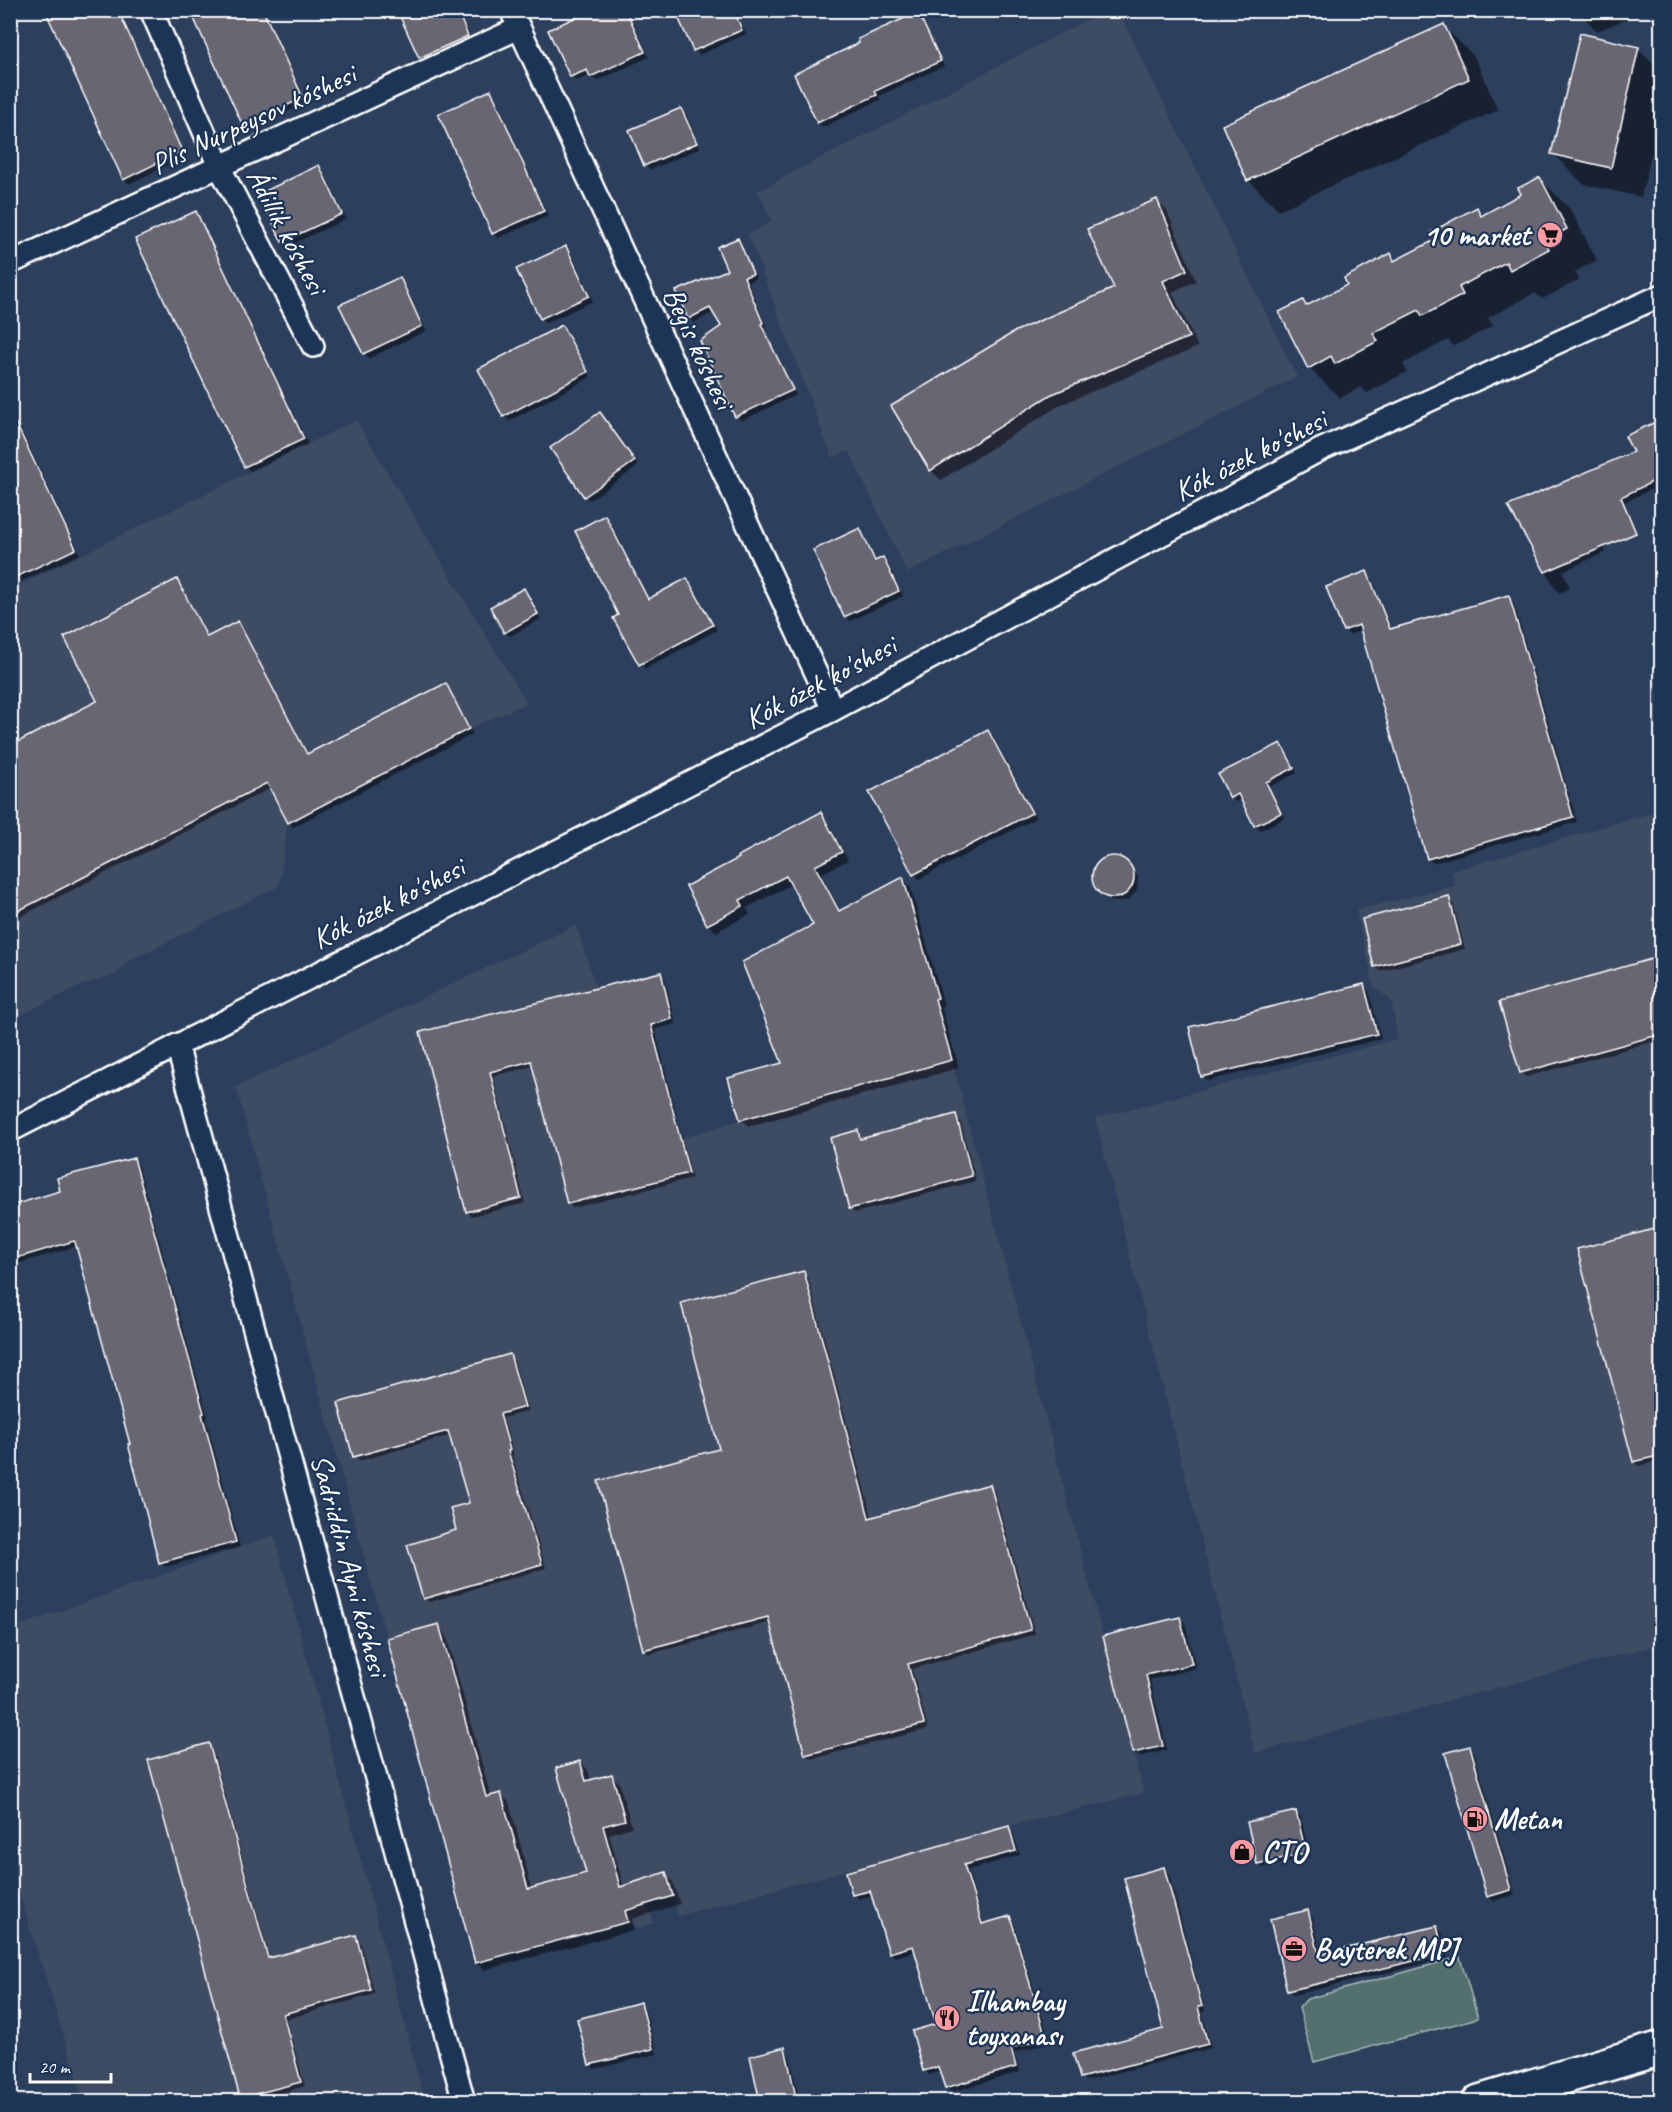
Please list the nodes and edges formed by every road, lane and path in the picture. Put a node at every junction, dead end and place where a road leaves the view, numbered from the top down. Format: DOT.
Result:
graph roads {
  1 [pos="151,10"];
  2 [pos="515,20"];
  3 [pos="220,168"];
  4 [pos="10,263"];
  5 [pos="1662,295"];
  6 [pos="313,346"];
  7 [pos="833,710"];
  8 [pos="177,1045"];
  9 [pos="10,1131"];
  10 [pos="1658,2053"];
  11 [pos="464,2102"];
  12 [pos="1479,2102"];
  1 -- 3 [label="street, Ádillik kóshesi"];
  2 -- 3 [label="street, Plis Nurpeysov kóshesi"];
  2 -- 7 [label="street, Begis kóshesi"];
  3 -- 4 [label="street, Plis Nurpeysov kóshesi"];
  3 -- 6 [label="street, Ádillik kóshesi"];
  5 -- 7 [label="street, Kók ózek ko'shesi"];
  7 -- 8 [label="street, Kók ózek ko'shesi"];
  8 -- 9 [label="street, Kók ózek ko'shesi"];
  8 -- 11 [label="street, Sadriddin Ayni kóshesi"];
  10 -- 12 [label="main road"];
}
